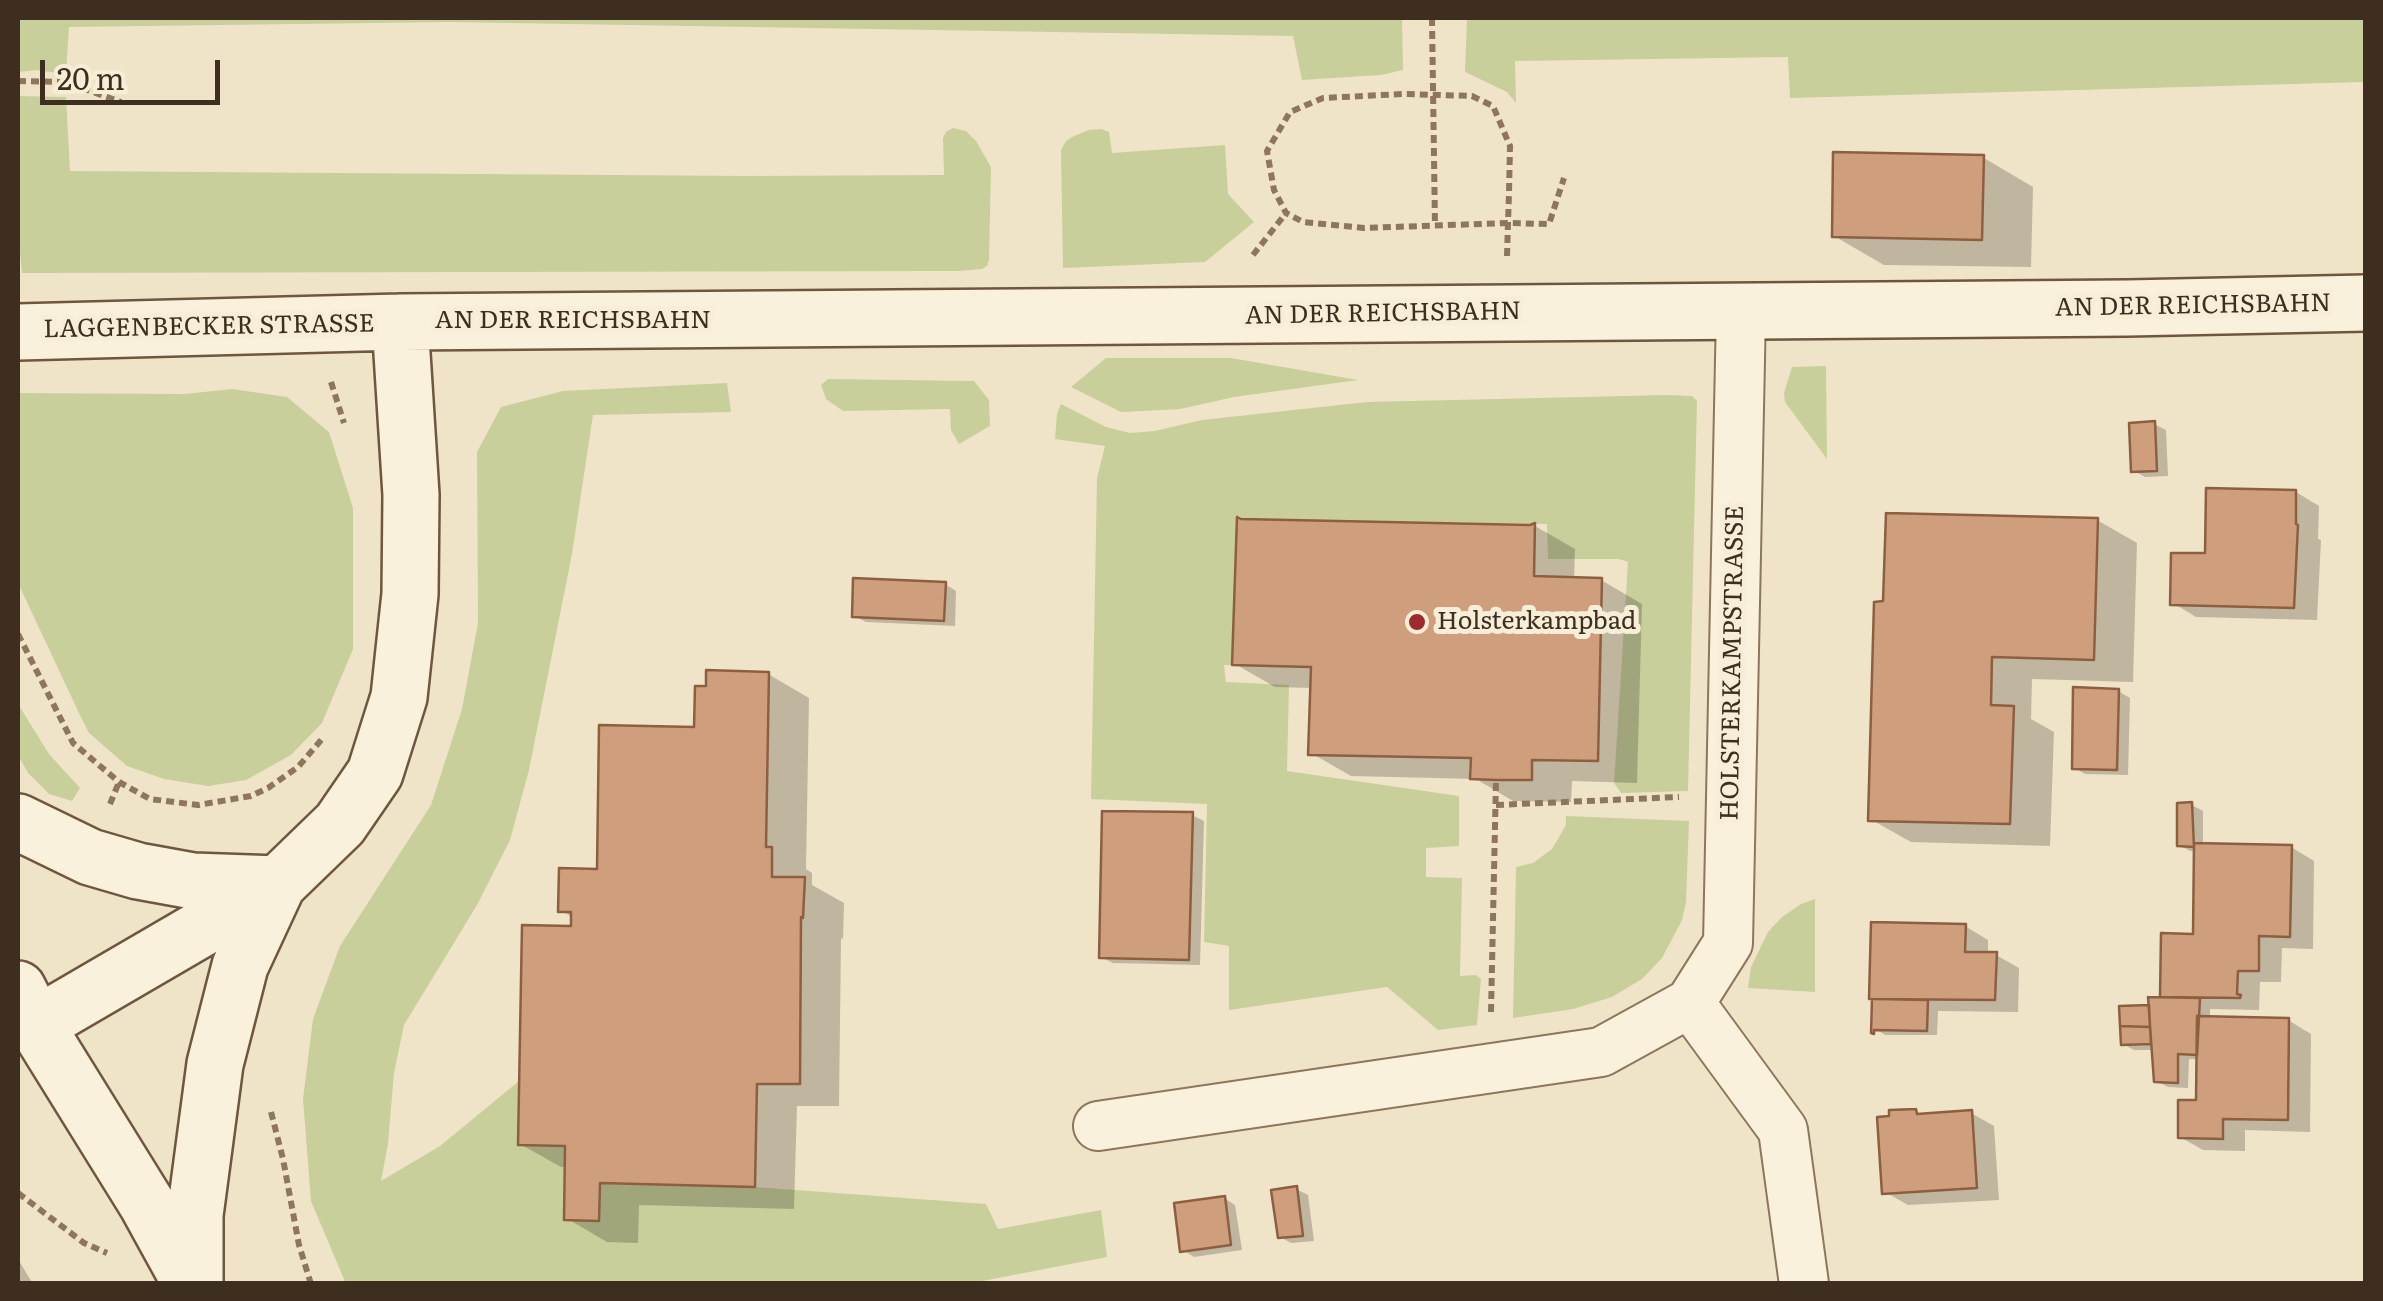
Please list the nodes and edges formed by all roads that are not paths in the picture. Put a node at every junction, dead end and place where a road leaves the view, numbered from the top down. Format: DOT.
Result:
graph roads {
  1 [pos="2366,302"];
  2 [pos="1740,312"];
  3 [pos="400,322"];
  4 [pos="18,332"];
  5 [pos="18,822"];
  6 [pos="278,884"];
  7 [pos="1690,1003"];
  8 [pos="27,1007"];
  9 [pos="1098,1126"];
  10 [pos="193,1284"];
  11 [pos="1804,1284"];
  1 -- 2 [label="street, AN DER REICHSBAHN"];
  2 -- 3 [label="street, AN DER REICHSBAHN"];
  2 -- 7 [label="street, HOLSTERKAMPSTRASSE"];
  3 -- 4 [label="street, LAGGENBECKER STRASSE"];
  3 -- 6 [label="street"];
  5 -- 6 [label="street"];
  6 -- 8 [label="street"];
  6 -- 10 [label="street"];
  7 -- 9 [label="street, HOLSTERKAMPSTRASSE"];
  7 -- 11 [label="street"];
  8 -- 10 [label="street"];
}
